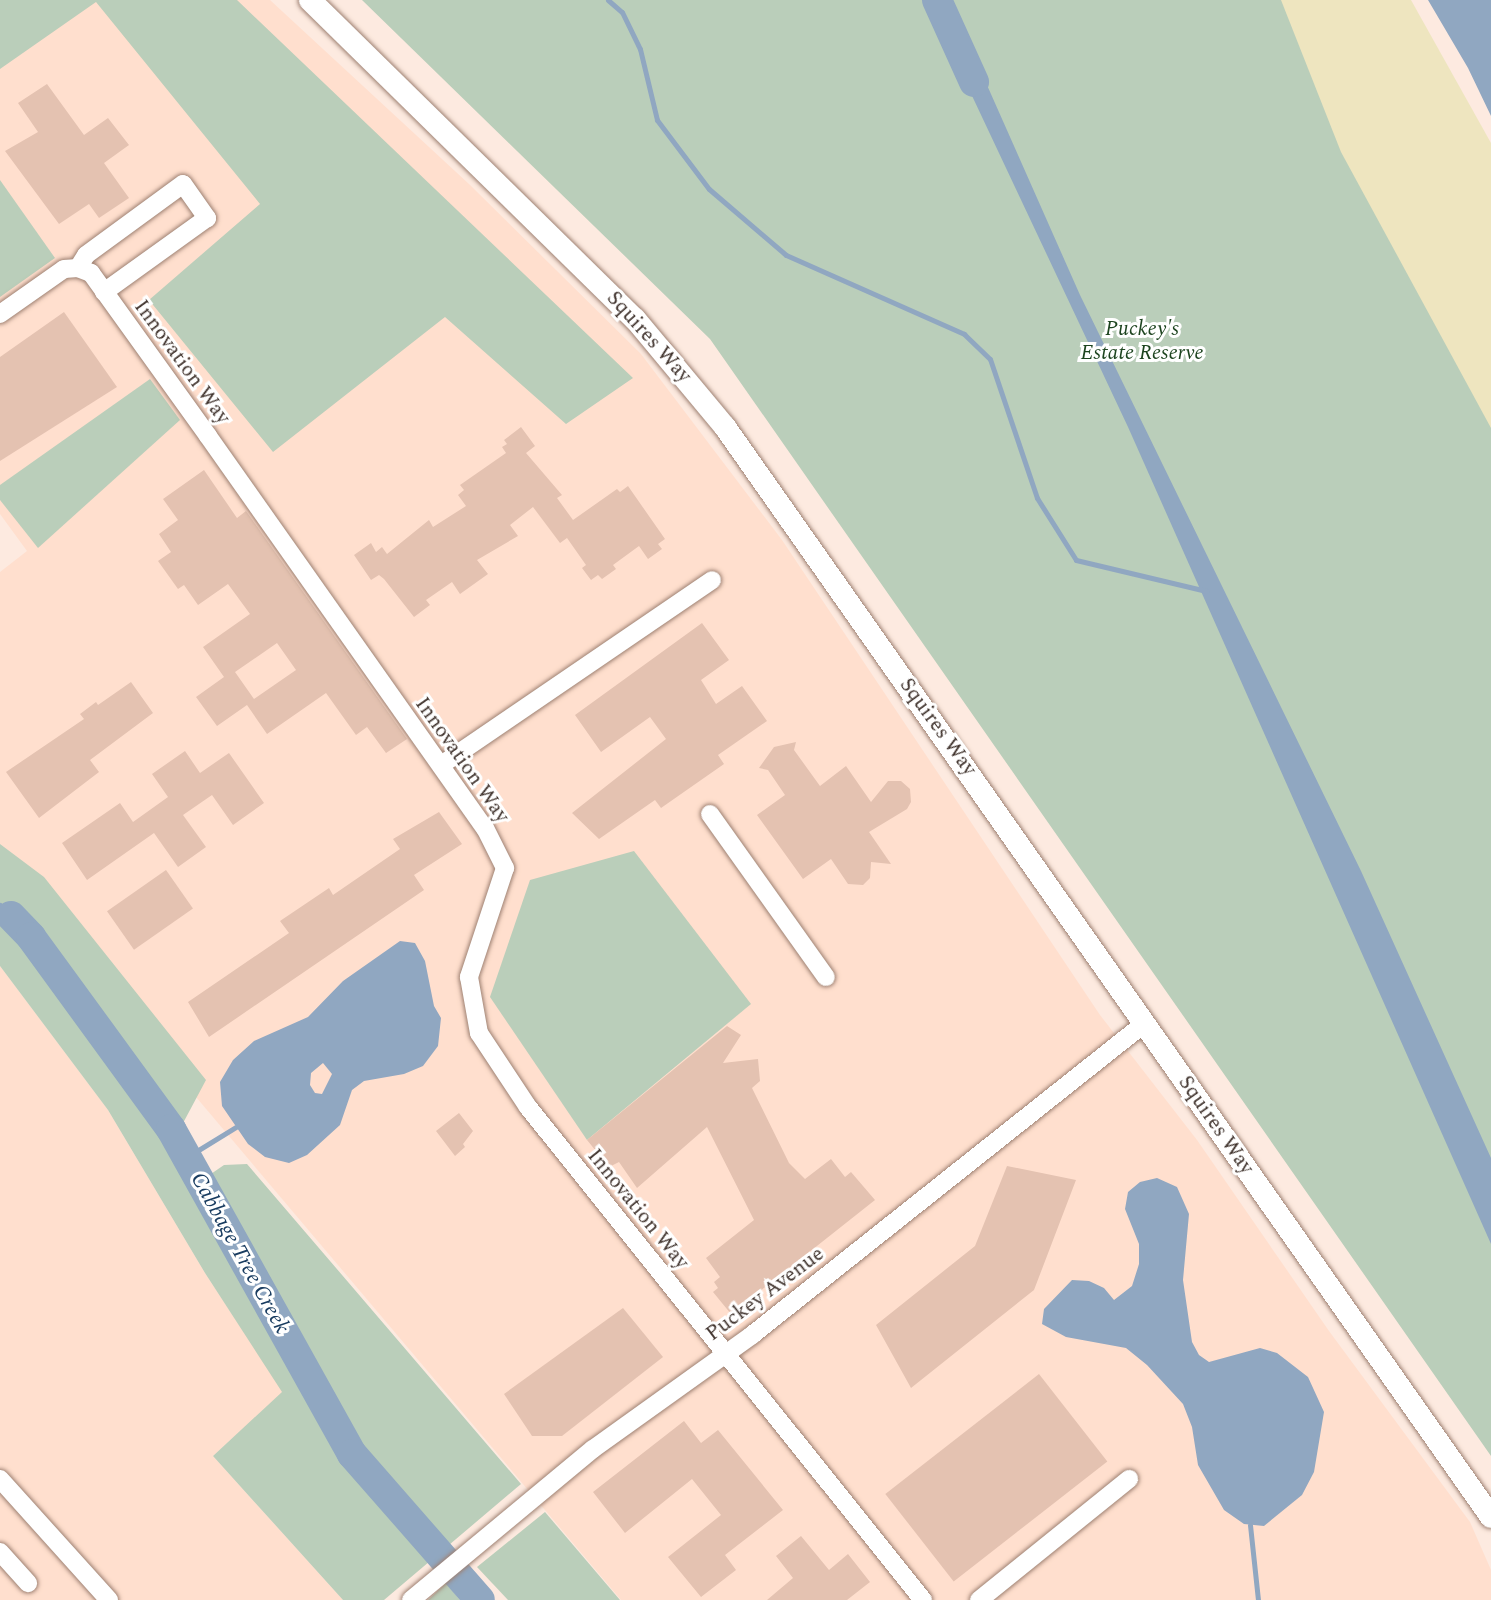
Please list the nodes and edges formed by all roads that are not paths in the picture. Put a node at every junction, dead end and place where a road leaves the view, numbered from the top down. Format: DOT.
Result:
graph roads {
  1 [pos="310,0"];
  2 [pos="78,268"];
  3 [pos="104,292"];
  4 [pos="0,314"];
  5 [pos="712,580"];
  6 [pos="441,765"];
  7 [pos="710,814"];
  8 [pos="826,977"];
  9 [pos="1145,1023"];
  10 [pos="727,1352"];
  11 [pos="1129,1479"];
  12 [pos="4,1492"];
  13 [pos="1491,1517"];
  14 [pos="0,1552"];
  15 [pos="28,1583"];
  16 [pos="109,1600"];
  17 [pos="412,1600"];
  18 [pos="923,1600"];
  19 [pos="979,1600"];
  1 -- 9 [label="main road, Squires Way"];
  2 -- 3 [label="street, Innovation Way"];
  2 -- 3 [label="street"];
  2 -- 4 [label="street"];
  3 -- 6 [label="street, Innovation Way"];
  5 -- 6 [label="street"];
  6 -- 10 [label="street, Innovation Way"];
  7 -- 8 [label="street"];
  9 -- 10 [label="street, Puckey Avenue"];
  9 -- 13 [label="main road, Squires Way"];
  10 -- 17 [label="street, Puckey Avenue"];
  10 -- 18 [label="street, Innovation Way"];
  11 -- 19 [label="street"];
  12 -- 16 [label="street"];
  14 -- 15 [label="street"];
}
